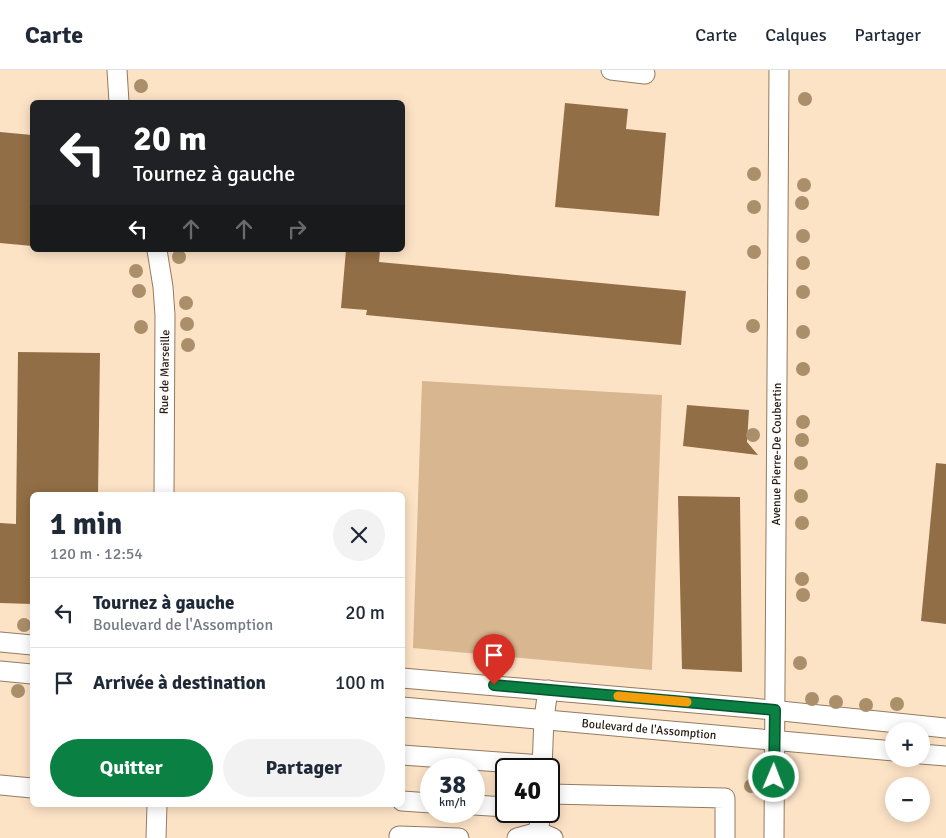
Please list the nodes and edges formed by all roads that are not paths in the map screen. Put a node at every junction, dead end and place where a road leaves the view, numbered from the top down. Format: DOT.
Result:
graph roads {
  1 [pos="117,70"];
  2 [pos="611,70"];
  3 [pos="779,70"];
  4 [pos="645,74"];
  5 [pos="119,100"];
  6 [pos="157,252"];
  7 [pos="164,492"];
  8 [pos="0,642"];
  9 [pos="30,645"];
  10 [pos="0,671"];
  11 [pos="30,674"];
  12 [pos="405,678"];
  13 [pos="548,690"];
  14 [pos="405,707"];
  15 [pos="775,710"];
  16 [pos="544,718"];
  17 [pos="946,728"];
  18 [pos="775,740"];
  19 [pos="885,750"];
  20 [pos="405,755"];
  21 [pos="930,755"];
  22 [pos="946,756"];
  23 [pos="542,758"];
  24 [pos="495,763"];
  25 [pos="0,785"];
  26 [pos="30,788"];
  27 [pos="560,794"];
  28 [pos="405,801"];
  29 [pos="420,802"];
  30 [pos="157,807"];
  31 [pos="546,835"];
  32 [pos="400,836"];
  33 [pos="156,838"];
  34 [pos="459,838"];
  35 [pos="516,838"];
  36 [pos="724,838"];
  37 [pos="774,838"];
  1 -- 5 [label="street"];
  2 -- 4 [label="street"];
  3 -- 15 [label="street, Avenue Pierre-De Coubertin"];
  6 -- 7 [label="street, Rue de Marseille"];
  8 -- 9 [label="street"];
  10 -- 11 [label="street"];
  12 -- 13 [label="street"];
  13 -- 15 [label="street"];
  13 -- 16 [label="street"];
  14 -- 16 [label="street, Boulevard de l'Assomption"];
  15 -- 17 [label="street"];
  15 -- 18 [label="street, Avenue Pierre-De Coubertin"];
  16 -- 18 [label="street, Boulevard de l'Assomption"];
  16 -- 23 [label="street"];
  18 -- 19 [label="street, Boulevard de l'Assomption"];
  18 -- 37 [label="street, Avenue Pierre-De Coubertin"];
  20 -- 24 [label="street"];
  21 -- 22 [label="street"];
  25 -- 26 [label="street"];
  27 -- 36 [label="street"];
  28 -- 29 [label="street"];
  30 -- 33 [label="street"];
  31 -- 35 [label="street"];
  32 -- 34 [label="street"];
}
